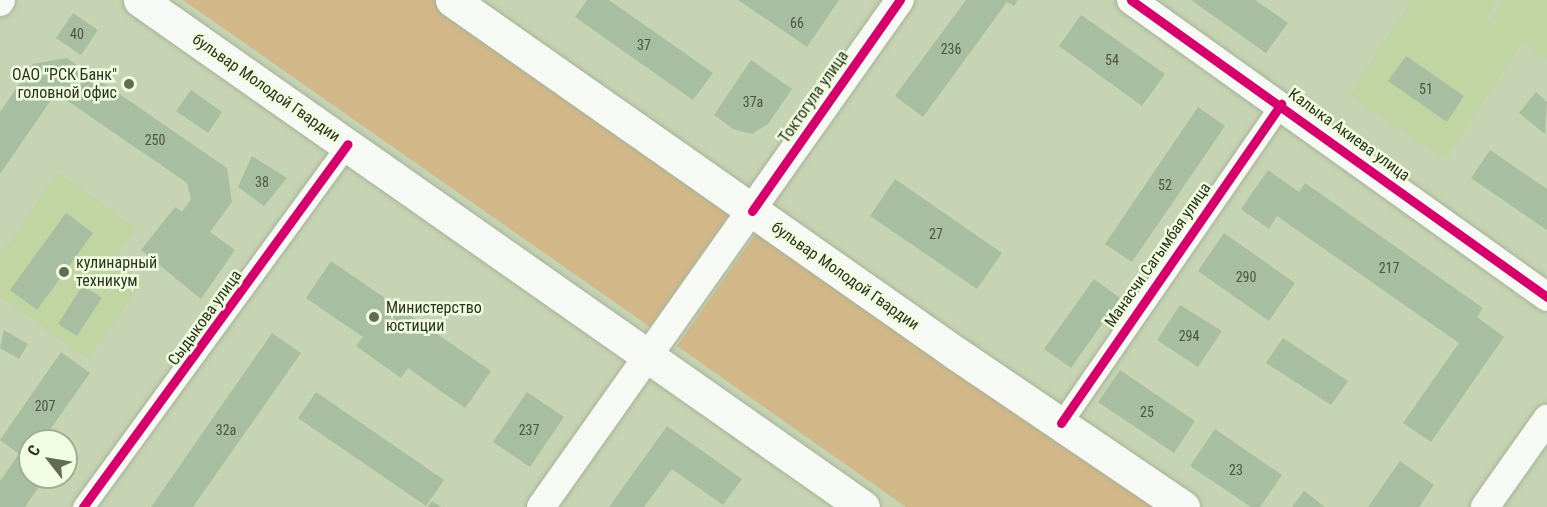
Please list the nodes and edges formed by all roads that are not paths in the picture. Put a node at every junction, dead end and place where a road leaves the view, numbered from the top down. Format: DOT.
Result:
graph roads {
  1 [pos="140,0"];
  2 [pos="452,0"];
  3 [pos="900,0"];
  4 [pos="1131,0"];
  5 [pos="1281,104"];
  6 [pos="348,144"];
  7 [pos="752,211"];
  8 [pos="1547,297"];
  9 [pos="649,356"];
  10 [pos="1547,419"];
  11 [pos="1061,423"];
  12 [pos="83,507"];
  13 [pos="541,507"];
  14 [pos="863,507"];
  15 [pos="1183,507"];
  16 [pos="1485,507"];
  1 -- 6 [label="main road, бульвар Молодой Гвардии"];
  2 -- 7 [label="main road, бульвар Молодой Гвардии"];
  3 -- 7 [label="main road, Токтогула улица"];
  4 -- 5 [label="main road, Калыка Акиева улица"];
  5 -- 8 [label="main road, Калыка Акиева улица"];
  5 -- 11 [label="street, Манасчи Сагымбая улица"];
  6 -- 9 [label="main road, бульвар Молодой Гвардии"];
  6 -- 12 [label="street, Сыдыкова улица"];
  7 -- 9 [label="main road, Токтогула улица"];
  7 -- 11 [label="main road, бульвар Молодой Гвардии"];
  9 -- 13 [label="main road, Токтогула улица"];
  9 -- 14 [label="main road, бульвар Молодой Гвардии"];
  10 -- 16 [label="main road"];
  11 -- 15 [label="main road, бульвар Молодой Гвардии"];
}
